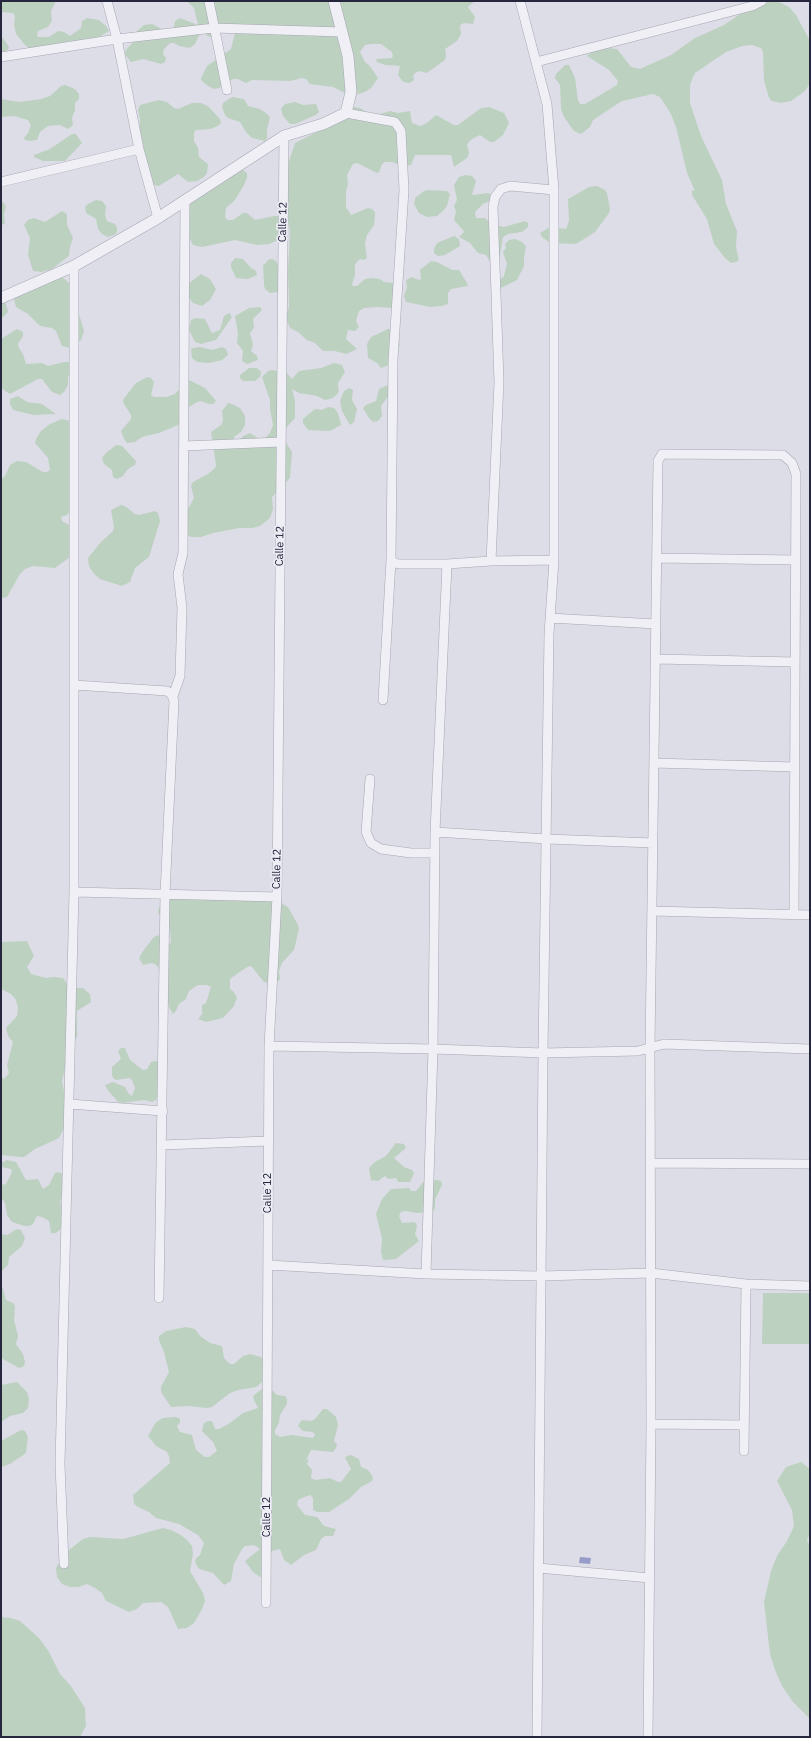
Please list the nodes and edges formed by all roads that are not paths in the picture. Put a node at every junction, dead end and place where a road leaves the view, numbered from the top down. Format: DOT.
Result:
graph roads {
  1 [pos="107,1"];
  2 [pos="209,1"];
  3 [pos="334,1"];
  4 [pos="520,1"];
  5 [pos="762,1"];
  6 [pos="214,28"];
  7 [pos="342,32"];
  8 [pos="117,39"];
  9 [pos="1,57"];
  10 [pos="536,62"];
  11 [pos="227,90"];
  12 [pos="346,113"];
  13 [pos="284,136"];
  14 [pos="139,149"];
  15 [pos="1,182"];
  16 [pos="554,190"];
  17 [pos="185,200"];
  18 [pos="158,218"];
  19 [pos="74,266"];
  20 [pos="1,298"];
  21 [pos="281,442"];
  22 [pos="184,446"];
  23 [pos="657,558"];
  24 [pos="391,560"];
  25 [pos="554,560"];
  26 [pos="795,560"];
  27 [pos="491,561"];
  28 [pos="447,564"];
  29 [pos="550,618"];
  30 [pos="656,624"];
  31 [pos="656,659"];
  32 [pos="795,662"];
  33 [pos="74,685"];
  34 [pos="172,696"];
  35 [pos="383,700"];
  36 [pos="654,762"];
  37 [pos="795,767"];
  38 [pos="370,779"];
  39 [pos="435,832"];
  40 [pos="547,839"];
  41 [pos="653,843"];
  42 [pos="435,853"];
  43 [pos="74,892"];
  44 [pos="165,894"];
  45 [pos="276,898"];
  46 [pos="652,911"];
  47 [pos="794,915"];
  48 [pos="810,915"];
  49 [pos="269,1046"];
  50 [pos="433,1048"];
  51 [pos="650,1048"];
  52 [pos="810,1049"];
  53 [pos="543,1053"];
  54 [pos="69,1104"];
  55 [pos="163,1111"];
  56 [pos="268,1141"];
  57 [pos="162,1146"];
  58 [pos="650,1163"];
  59 [pos="810,1164"];
  60 [pos="268,1265"];
  61 [pos="651,1273"];
  62 [pos="426,1274"];
  63 [pos="541,1276"];
  64 [pos="746,1284"];
  65 [pos="810,1286"];
  66 [pos="159,1298"];
  67 [pos="651,1424"];
  68 [pos="744,1425"];
  69 [pos="744,1451"];
  70 [pos="64,1564"];
  71 [pos="538,1568"];
  72 [pos="650,1578"];
  73 [pos="266,1603"];
  74 [pos="537,1737"];
  75 [pos="648,1737"];
  1 -- 8 [label="street"];
  2 -- 6 [label="street"];
  3 -- 7 [label="street"];
  4 -- 10 [label="street"];
  5 -- 10 [label="street"];
  6 -- 7 [label="street"];
  6 -- 8 [label="street"];
  6 -- 11 [label="street"];
  7 -- 12 [label="street"];
  8 -- 9 [label="street"];
  8 -- 14 [label="street"];
  10 -- 16 [label="street"];
  12 -- 13 [label="street"];
  12 -- 24 [label="street"];
  13 -- 17 [label="street"];
  13 -- 21 [label="street, Calle 12"];
  14 -- 15 [label="street"];
  14 -- 18 [label="street"];
  16 -- 25 [label="street"];
  16 -- 27 [label="street"];
  17 -- 18 [label="street"];
  17 -- 22 [label="street"];
  18 -- 19 [label="street"];
  19 -- 20 [label="street"];
  19 -- 33 [label="street"];
  21 -- 22 [label="street"];
  21 -- 45 [label="street, Calle 12"];
  22 -- 34 [label="street"];
  23 -- 26 [label="street"];
  23 -- 26 [label="street"];
  23 -- 30 [label="street"];
  24 -- 28 [label="street"];
  24 -- 35 [label="street"];
  25 -- 27 [label="street"];
  25 -- 29 [label="street"];
  26 -- 32 [label="street"];
  27 -- 28 [label="street"];
  28 -- 39 [label="street"];
  29 -- 30 [label="street"];
  29 -- 40 [label="street"];
  30 -- 31 [label="street"];
  31 -- 32 [label="street"];
  31 -- 36 [label="street"];
  32 -- 37 [label="street"];
  33 -- 34 [label="street"];
  33 -- 43 [label="street"];
  34 -- 44 [label="street"];
  36 -- 37 [label="street"];
  36 -- 41 [label="street"];
  37 -- 47 [label="street"];
  38 -- 42 [label="street"];
  39 -- 40 [label="street"];
  39 -- 42 [label="street"];
  40 -- 41 [label="street"];
  40 -- 53 [label="street"];
  41 -- 46 [label="street"];
  42 -- 50 [label="street"];
  43 -- 44 [label="street"];
  43 -- 54 [label="street"];
  44 -- 45 [label="street"];
  44 -- 55 [label="street"];
  45 -- 49 [label="street, Calle 12"];
  46 -- 47 [label="street"];
  46 -- 51 [label="street"];
  47 -- 48 [label="street"];
  49 -- 50 [label="street"];
  49 -- 56 [label="street, Calle 12"];
  50 -- 53 [label="street"];
  50 -- 62 [label="street"];
  51 -- 52 [label="street"];
  51 -- 53 [label="street"];
  51 -- 58 [label="street"];
  53 -- 63 [label="street"];
  54 -- 55 [label="street"];
  54 -- 70 [label="street"];
  55 -- 57 [label="street"];
  56 -- 57 [label="street"];
  56 -- 60 [label="street, Calle 12"];
  57 -- 66 [label="street"];
  58 -- 59 [label="street"];
  58 -- 61 [label="street"];
  60 -- 62 [label="street"];
  60 -- 73 [label="street, Calle 12"];
  61 -- 63 [label="street"];
  61 -- 64 [label="street"];
  61 -- 67 [label="street"];
  62 -- 63 [label="street"];
  63 -- 71 [label="street"];
  64 -- 65 [label="street"];
  64 -- 68 [label="street"];
  67 -- 68 [label="street"];
  67 -- 72 [label="street"];
  68 -- 69 [label="street"];
  71 -- 72 [label="street"];
  71 -- 74 [label="street"];
  72 -- 75 [label="street"];
}
